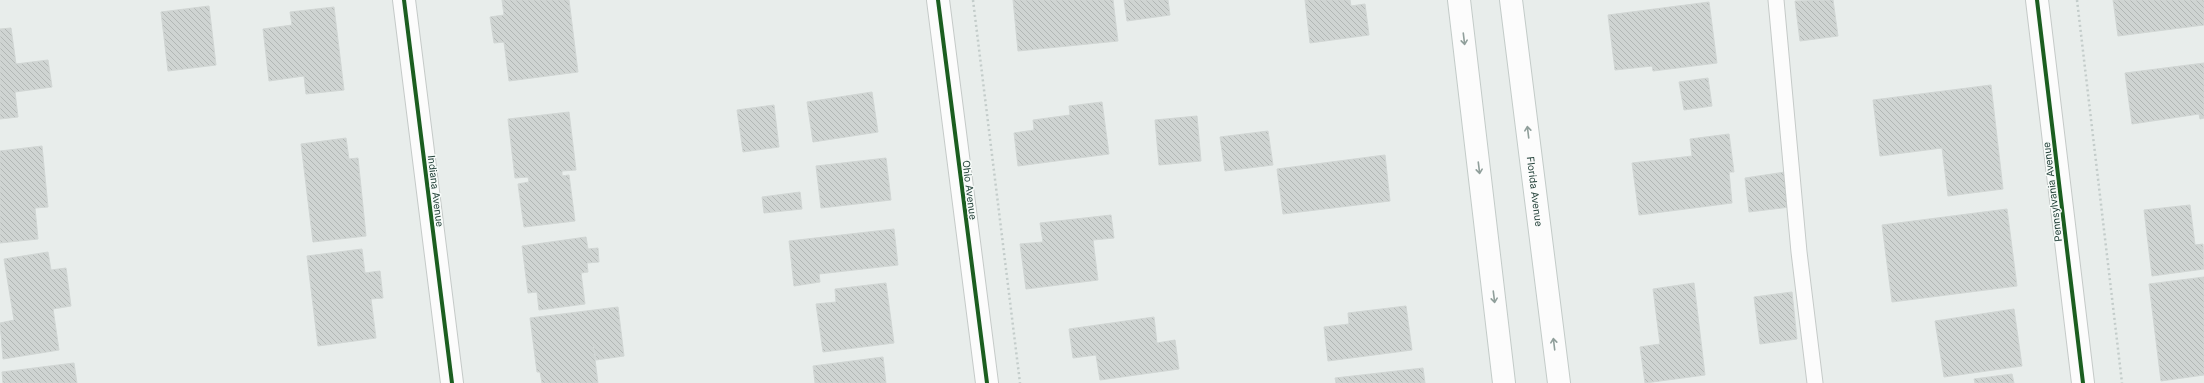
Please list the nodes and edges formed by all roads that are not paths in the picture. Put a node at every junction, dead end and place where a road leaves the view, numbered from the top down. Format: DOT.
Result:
graph roads {
  1 [pos="404,0"];
  2 [pos="938,0"];
  3 [pos="1459,0"];
  4 [pos="1511,0"];
  5 [pos="1776,0"];
  6 [pos="2037,0"];
  7 [pos="452,383"];
  8 [pos="987,383"];
  9 [pos="1504,383"];
  10 [pos="1559,383"];
  11 [pos="1815,383"];
  12 [pos="2083,383"];
  1 -- 7 [label="street, Indiana Avenue"];
  2 -- 8 [label="street, Ohio Avenue"];
  3 -- 9 [label="street, one-way"];
  10 -- 4 [label="street, Florida Avenue, one-way"];
  5 -- 11 [label="lane"];
  6 -- 12 [label="street, Pennsylvania Avenue"];
}
